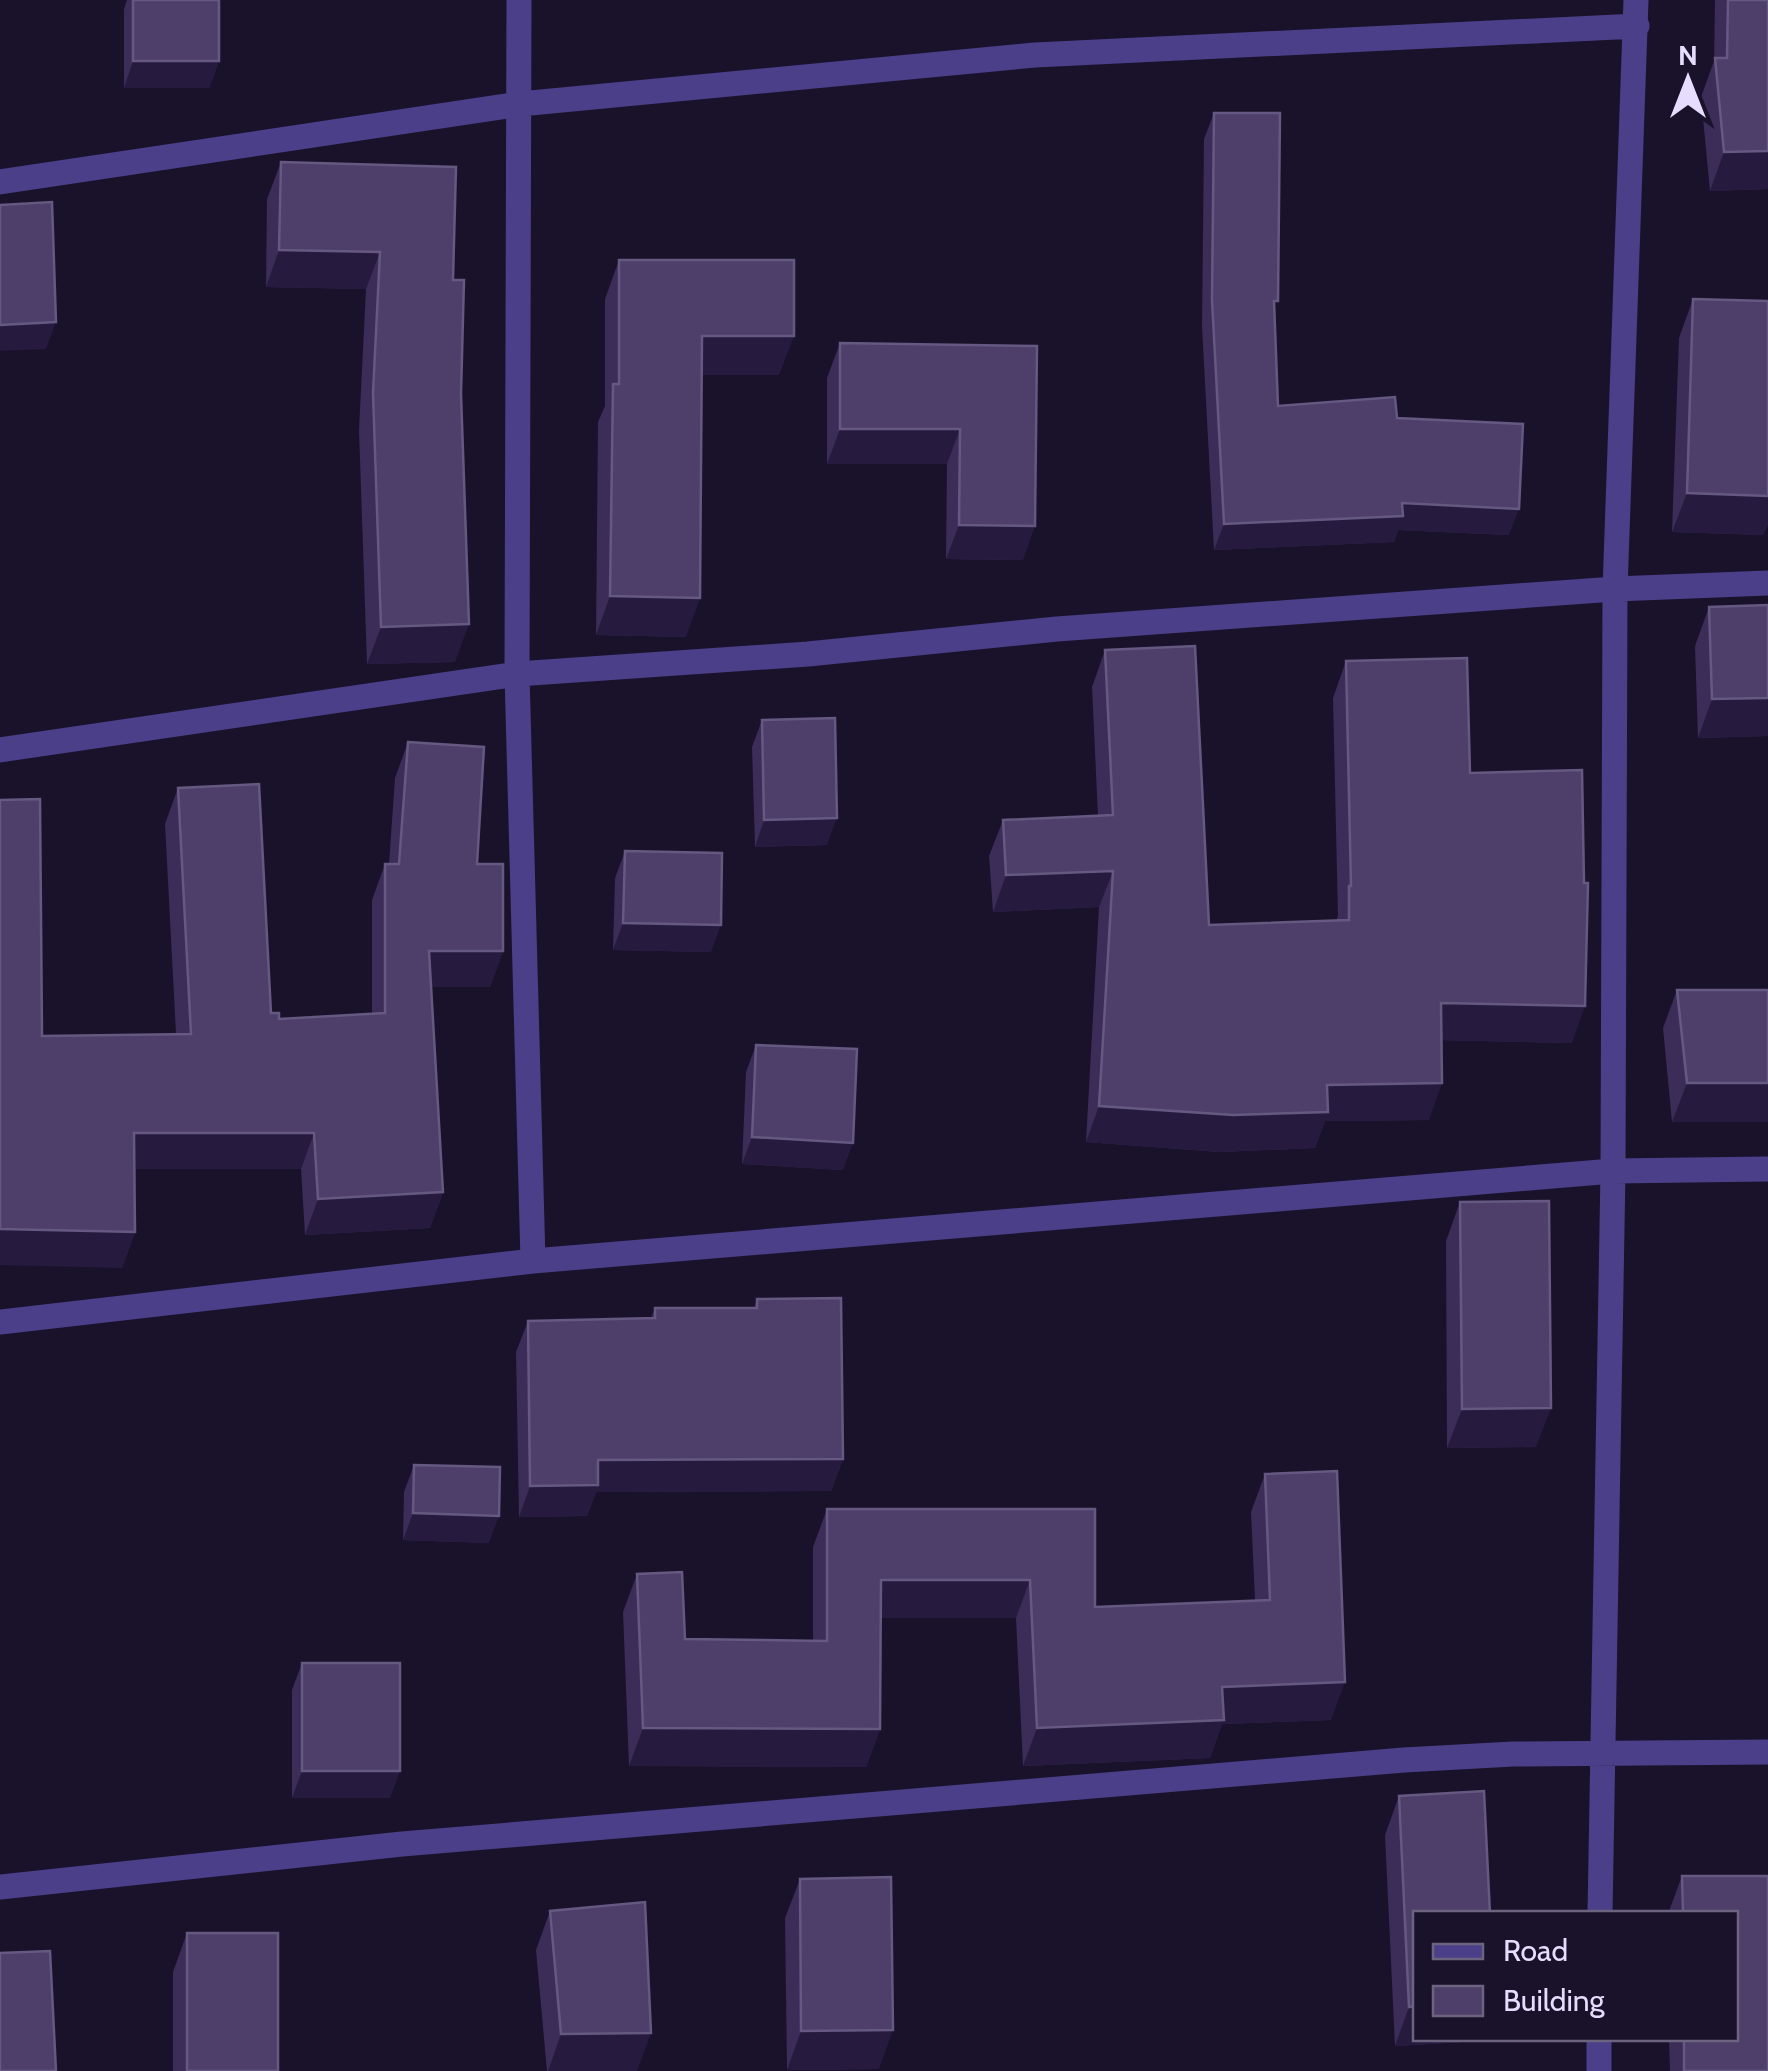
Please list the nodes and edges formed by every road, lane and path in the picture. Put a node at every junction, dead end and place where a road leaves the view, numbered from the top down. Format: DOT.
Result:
graph roads {
  1 [pos="519,0"];
  2 [pos="1636,0"];
  3 [pos="1637,26"];
  4 [pos="520,104"];
  5 [pos="0,182"];
  6 [pos="1768,583"];
  7 [pos="1615,589"];
  8 [pos="517,674"];
  9 [pos="0,750"];
  10 [pos="1768,1169"];
  11 [pos="1613,1172"];
  12 [pos="533,1261"];
  13 [pos="0,1322"];
  14 [pos="1601,1752"];
  15 [pos="1768,1752"];
  16 [pos="0,1887"];
  17 [pos="1600,1911"];
  18 [pos="1599,2041"];
  19 [pos="1599,2071"];
  1 -- 4 [label="street"];
  2 -- 3 [label="street"];
  3 -- 4 [label="street"];
  3 -- 7 [label="street"];
  4 -- 5 [label="street"];
  4 -- 8 [label="street"];
  6 -- 7 [label="street"];
  7 -- 8 [label="street"];
  7 -- 11 [label="street"];
  8 -- 9 [label="street"];
  8 -- 12 [label="street"];
  10 -- 11 [label="street"];
  11 -- 12 [label="street"];
  11 -- 14 [label="street"];
  12 -- 13 [label="street"];
  14 -- 15 [label="street"];
  14 -- 16 [label="street"];
  14 -- 17 [label="street"];
  18 -- 19 [label="street"];
}
